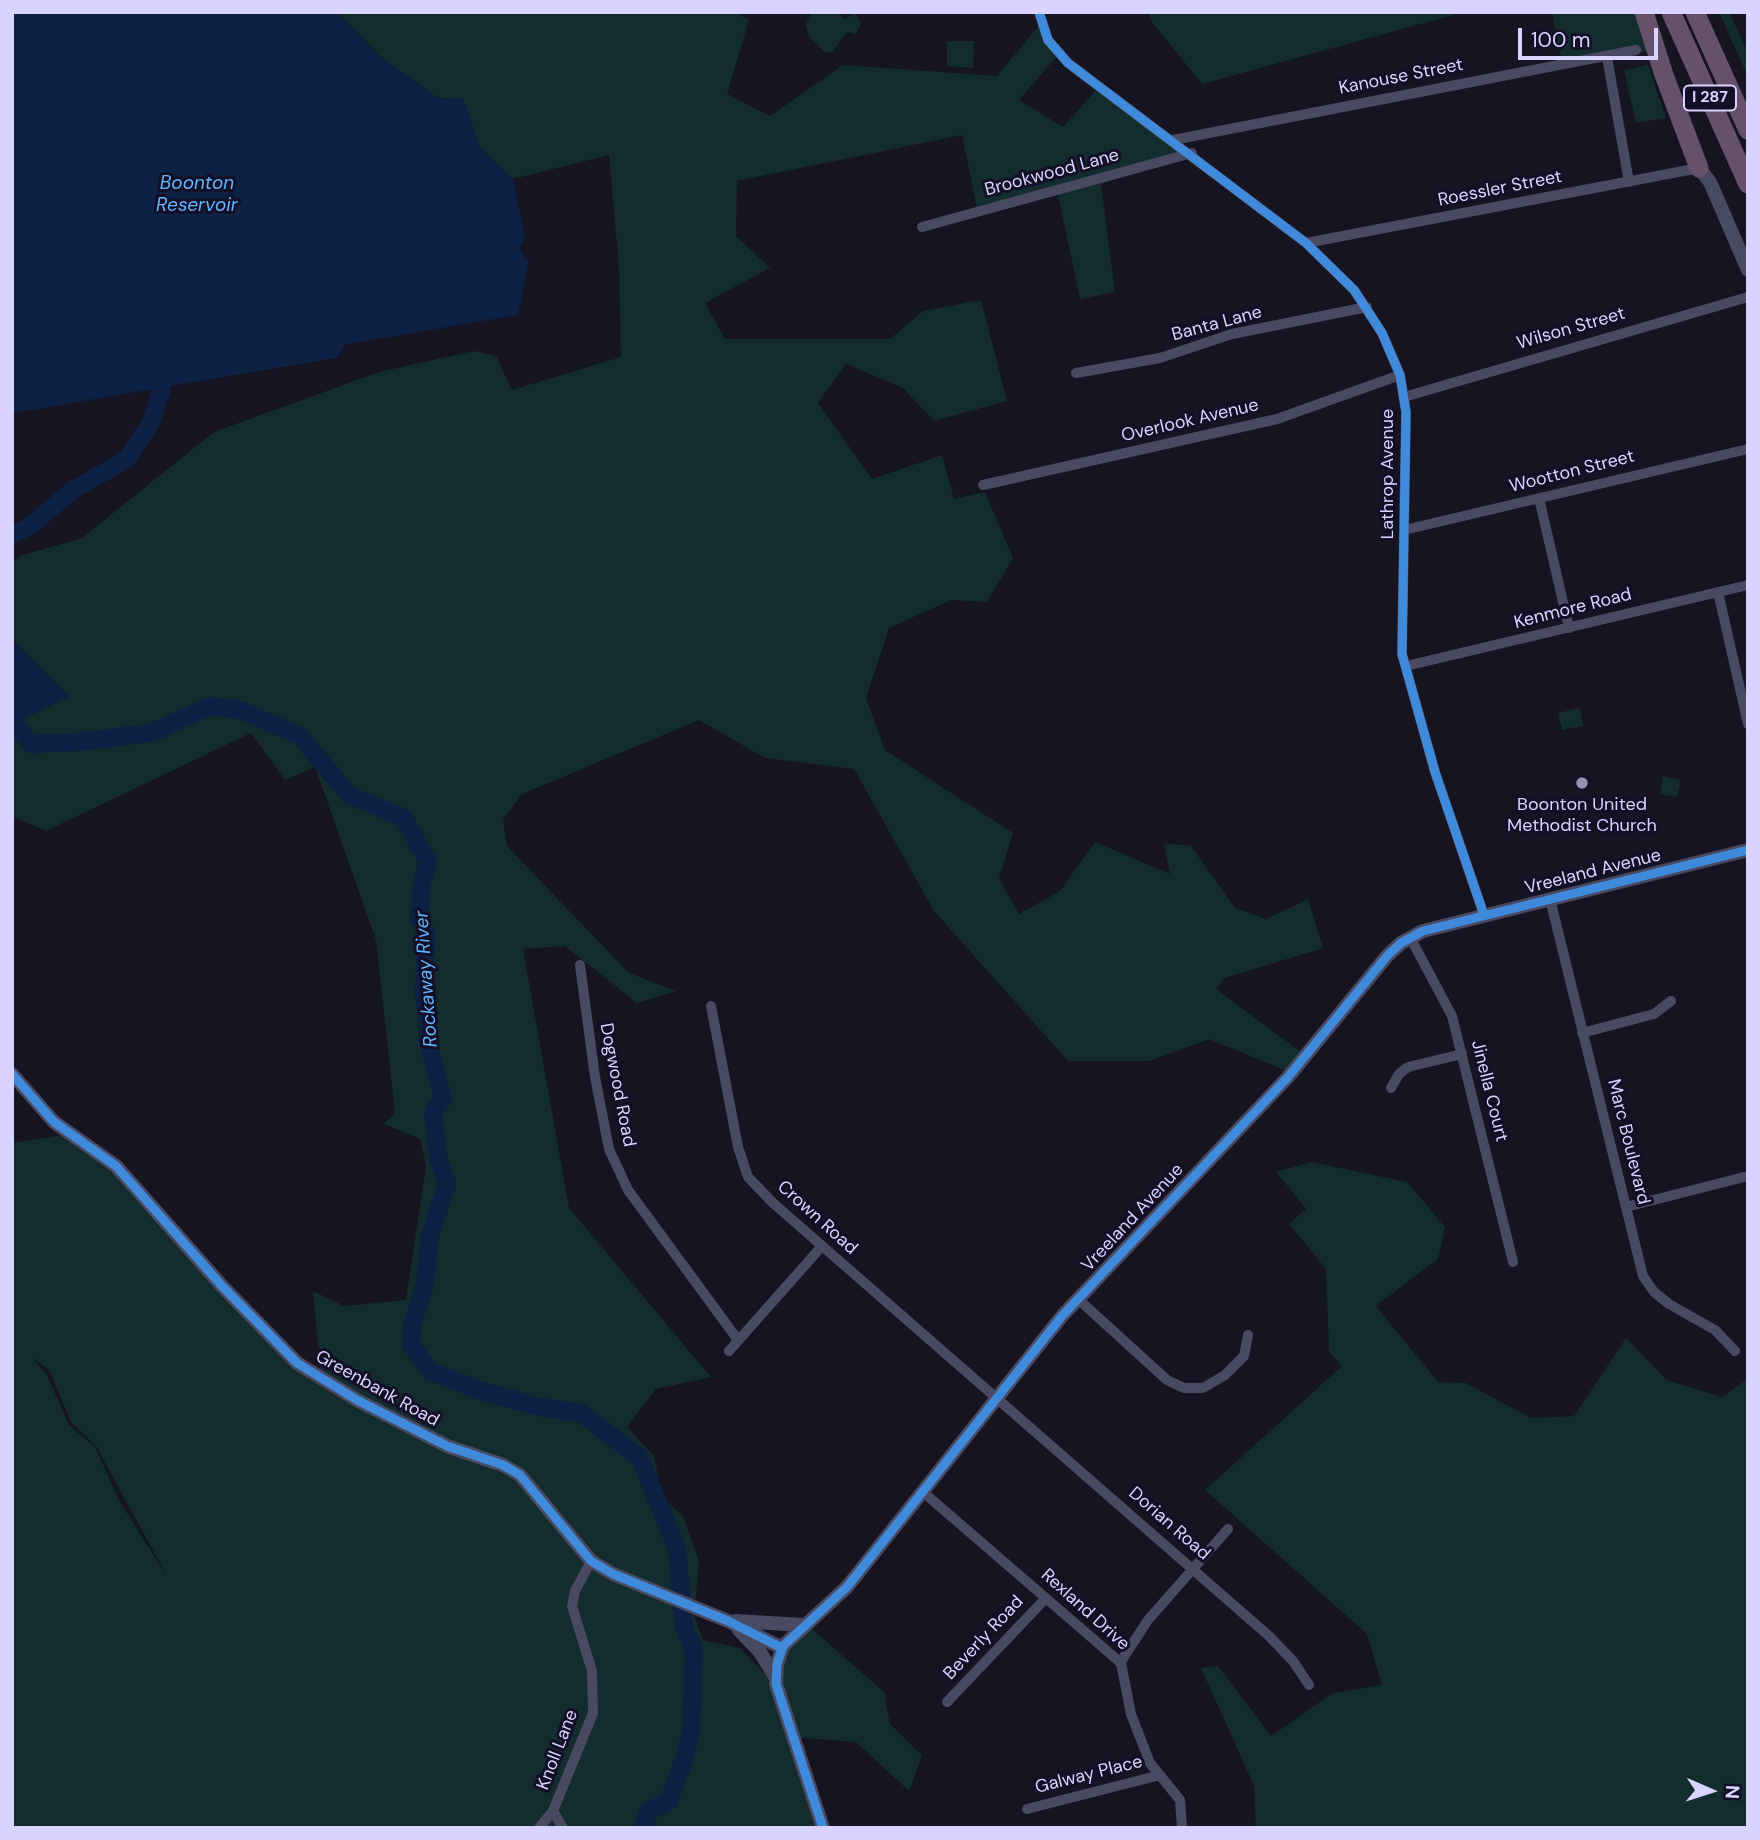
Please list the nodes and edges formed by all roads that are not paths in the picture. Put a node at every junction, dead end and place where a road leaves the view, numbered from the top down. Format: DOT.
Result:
graph roads {
  1 [pos="1039,12"];
  2 [pos="1644,12"];
  3 [pos="1671,12"];
  4 [pos="1695,12"];
  5 [pos="1636,50"];
  6 [pos="1607,57"];
  7 [pos="1748,130"];
  8 [pos="1173,140"];
  9 [pos="1192,153"];
  10 [pos="1699,168"];
  11 [pos="1629,183"];
  12 [pos="1748,184"];
  13 [pos="922,228"];
  14 [pos="1306,243"];
  15 [pos="1748,270"];
  16 [pos="1748,297"];
  17 [pos="1367,307"];
  18 [pos="1076,373"];
  19 [pos="1399,375"];
  20 [pos="1404,397"];
  21 [pos="1748,449"];
  22 [pos="983,485"];
  23 [pos="1539,498"];
  24 [pos="1404,530"];
  25 [pos="1748,584"];
  26 [pos="1718,592"];
  27 [pos="1569,628"];
  28 [pos="1406,666"];
  29 [pos="1748,724"];
  30 [pos="1748,850"];
  31 [pos="1550,899"];
  32 [pos="1484,915"];
  33 [pos="1410,937"];
  34 [pos="580,965"];
  35 [pos="1671,1001"];
  36 [pos="711,1006"];
  37 [pos="1583,1033"];
  38 [pos="1462,1054"];
  39 [pos="12,1074"];
  40 [pos="1391,1088"];
  41 [pos="1748,1176"];
  42 [pos="1626,1207"];
  43 [pos="821,1245"];
  44 [pos="1513,1262"];
  45 [pos="1078,1299"];
  46 [pos="1248,1335"];
  47 [pos="738,1340"];
  48 [pos="729,1351"];
  49 [pos="1735,1351"];
  50 [pos="998,1397"];
  51 [pos="923,1492"];
  52 [pos="1228,1529"];
  53 [pos="590,1561"];
  54 [pos="1193,1569"];
  55 [pos="1046,1598"];
  56 [pos="727,1621"];
  57 [pos="803,1625"];
  58 [pos="782,1648"];
  59 [pos="1120,1663"];
  60 [pos="776,1678"];
  61 [pos="1309,1685"];
  62 [pos="947,1702"];
  63 [pos="1160,1775"];
  64 [pos="1027,1809"];
  65 [pos="553,1811"];
  66 [pos="540,1828"];
  67 [pos="563,1828"];
  68 [pos="823,1828"];
  69 [pos="1182,1828"];
  1 -- 8 [label="street, Lathrop Avenue"];
  2 -- 10 [label="highway"];
  3 -- 12 [label="highway, I 287"];
  4 -- 7 [label="highway, I 287"];
  5 -- 6 [label="street, Kanouse Street"];
  6 -- 8 [label="street, Kanouse Street"];
  6 -- 11 [label="street"];
  8 -- 9 [label="street, Lathrop Avenue"];
  9 -- 13 [label="street, Brookwood Lane"];
  9 -- 14 [label="street, Lathrop Avenue"];
  10 -- 11 [label="street, Roessler Street"];
  10 -- 15 [label="street"];
  11 -- 14 [label="street, Roessler Street"];
  14 -- 17 [label="street, Lathrop Avenue"];
  16 -- 20 [label="street, Wilson Street"];
  17 -- 18 [label="street, Banta Lane"];
  17 -- 19 [label="street, Lathrop Avenue"];
  19 -- 20 [label="street, Lathrop Avenue"];
  19 -- 22 [label="street, Overlook Avenue"];
  20 -- 24 [label="street, Lathrop Avenue"];
  21 -- 23 [label="street, Wootton Street"];
  23 -- 24 [label="street, Wootton Street"];
  23 -- 27 [label="street"];
  24 -- 28 [label="street, Lathrop Avenue"];
  25 -- 26 [label="street, Kenmore Road"];
  26 -- 27 [label="street, Kenmore Road"];
  26 -- 29 [label="street"];
  27 -- 28 [label="street, Kenmore Road"];
  28 -- 32 [label="street, Lathrop Avenue"];
  30 -- 31 [label="street, Vreeland Avenue"];
  31 -- 32 [label="street, Vreeland Avenue"];
  31 -- 37 [label="street, Marc Boulevard"];
  32 -- 33 [label="street, Vreeland Avenue"];
  33 -- 38 [label="street, Jinella Court"];
  33 -- 45 [label="street, Vreeland Avenue"];
  34 -- 47 [label="street, Dogwood Road"];
  35 -- 37 [label="street"];
  36 -- 43 [label="street, Crown Road"];
  37 -- 42 [label="street, Marc Boulevard"];
  38 -- 40 [label="street"];
  38 -- 44 [label="street, Jinella Court"];
  39 -- 53 [label="street, Greenbank Road"];
  41 -- 42 [label="street"];
  42 -- 49 [label="street, Marc Boulevard"];
  43 -- 47 [label="street"];
  43 -- 50 [label="street, Crown Road"];
  45 -- 46 [label="street"];
  45 -- 50 [label="street, Vreeland Avenue"];
  47 -- 48 [label="street"];
  50 -- 51 [label="street, Vreeland Avenue"];
  50 -- 54 [label="street, Dorian Road"];
  51 -- 55 [label="street, Rexland Drive"];
  51 -- 57 [label="street, Vreeland Avenue"];
  52 -- 54 [label="street"];
  53 -- 56 [label="street, Greenbank Road"];
  53 -- 65 [label="street, Knoll Lane"];
  54 -- 59 [label="street"];
  54 -- 61 [label="street, Dorian Road"];
  55 -- 59 [label="street, Rexland Drive"];
  55 -- 62 [label="street, Beverly Road"];
  56 -- 57 [label="street, Greenbank Road"];
  56 -- 58 [label="street, Greenbank Road"];
  56 -- 60 [label="street, Greenbank Road"];
  57 -- 58 [label="street, Vreeland Avenue"];
  58 -- 60 [label="street"];
  59 -- 63 [label="street, Rexland Drive"];
  60 -- 68 [label="street"];
  63 -- 64 [label="street, Galway Place"];
  63 -- 69 [label="street, Rexland Drive"];
  65 -- 66 [label="street, Knoll Lane"];
  65 -- 67 [label="street"];
}
